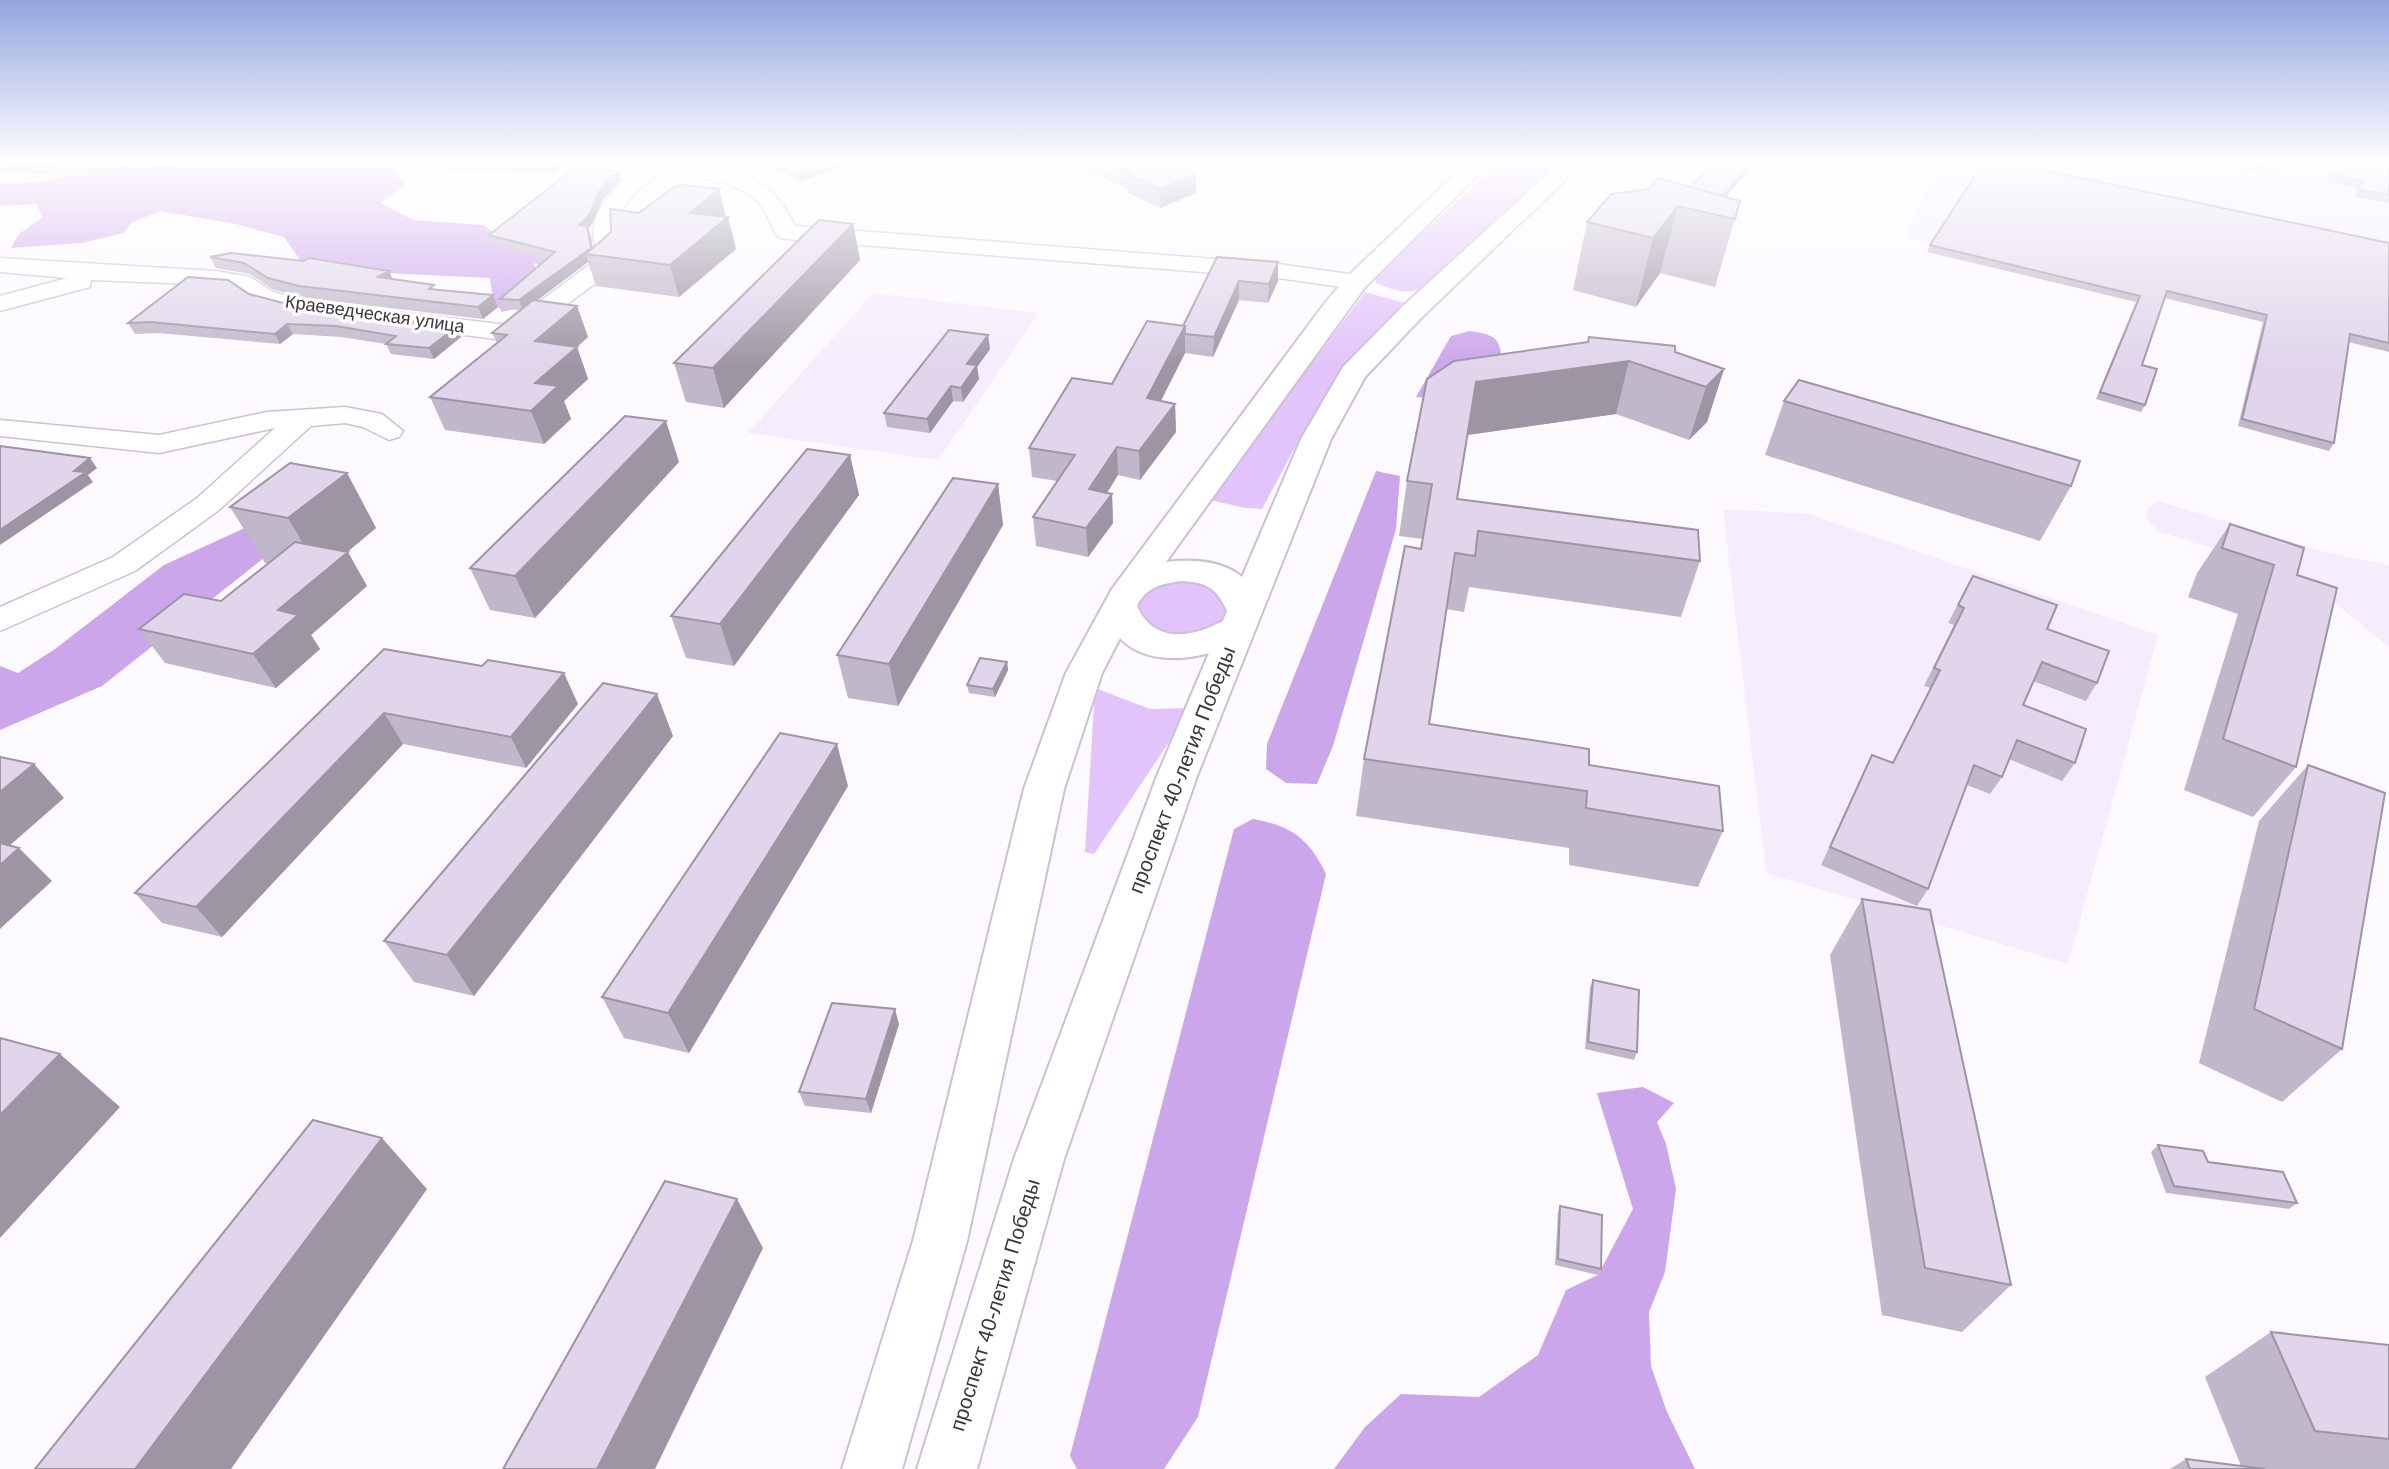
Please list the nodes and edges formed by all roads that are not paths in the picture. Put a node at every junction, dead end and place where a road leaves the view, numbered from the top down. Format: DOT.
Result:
graph roads {
  1 [pos="605,231"];
  2 [pos="785,231"];
  3 [pos="1425,231"];
  4 [pos="1500,231"];
  5 [pos="0,265"];
  6 [pos="113,274"];
  7 [pos="1376,291"];
  8 [pos="1425,301"];
  9 [pos="0,304"];
  10 [pos="304,417"];
  11 [pos="0,428"];
  12 [pos="389,431"];
  13 [pos="1126,595"];
  14 [pos="1241,619"];
  15 [pos="0,620"];
  16 [pos="872,1469"];
  17 [pos="947,1469"];
  1 -- 6 [label="street, Краеведческая улица"];
  2 -- 7 [label="street"];
  3 -- 7 [label="main road"];
  4 -- 8 [label="main road, проспект 40-летия Победы"];
  5 -- 6 [label="street, Краеведческая улица"];
  6 -- 9 [label="street"];
  7 -- 8 [label="main road"];
  7 -- 13 [label="main road"];
  8 -- 14 [label="main road, проспект 40-летия Победы"];
  10 -- 11 [label="street"];
  10 -- 12 [label="street"];
  10 -- 15 [label="street"];
  13 -- 14 [label="main road"];
  13 -- 14 [label="main road"];
  13 -- 16 [label="main road"];
  14 -- 17 [label="main road, проспект 40-летия Победы"];
}
